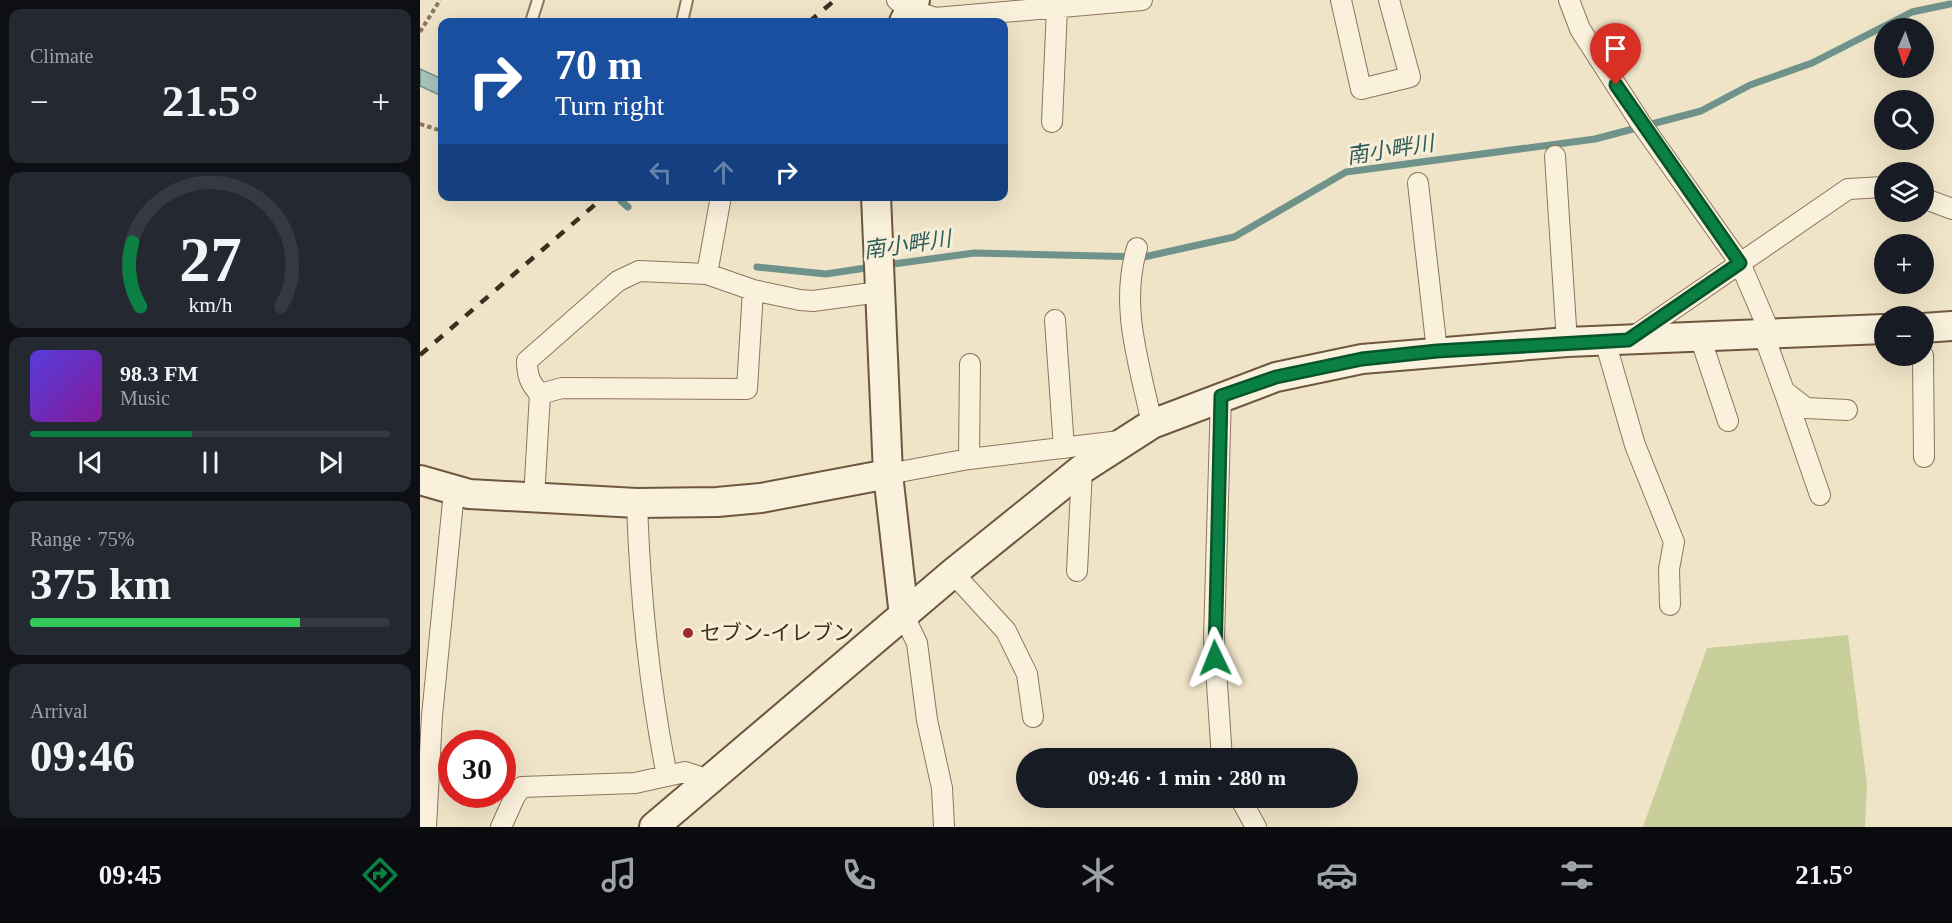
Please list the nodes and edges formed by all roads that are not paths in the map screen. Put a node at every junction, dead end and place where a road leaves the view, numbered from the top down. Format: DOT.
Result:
graph roads {
  1 [pos="538,0"];
  2 [pos="687,0"];
  3 [pos="1142,0"];
  4 [pos="1341,0"];
  5 [pos="1389,0"];
  6 [pos="1569,0"];
  7 [pos="906,8"];
  8 [pos="1057,8"];
  9 [pos="532,18"];
  10 [pos="683,18"];
  11 [pos="1052,122"];
  12 [pos="1555,156"];
  13 [pos="1418,183"];
  14 [pos="1874,188"];
  15 [pos="720,201"];
  16 [pos="876,201"];
  17 [pos="1934,202"];
  18 [pos="1952,209"];
  19 [pos="1137,248"];
  20 [pos="1740,263"];
  21 [pos="707,274"];
  22 [pos="879,285"];
  23 [pos="753,290"];
  24 [pos="1055,320"];
  25 [pos="1952,326"];
  26 [pos="1934,327"];
  27 [pos="1874,329"];
  28 [pos="1766,333"];
  29 [pos="1700,337"];
  30 [pos="1616,341"];
  31 [pos="1567,342"];
  32 [pos="1437,351"];
  33 [pos="970,364"];
  34 [pos="1923,366"];
  35 [pos="1784,391"];
  36 [pos="540,394"];
  37 [pos="1221,396"];
  38 [pos="1846,410"];
  39 [pos="1728,422"];
  40 [pos="1152,424"];
  41 [pos="1924,457"];
  42 [pos="969,459"];
  43 [pos="1073,459"];
  44 [pos="888,474"];
  45 [pos="420,480"];
  46 [pos="454,491"];
  47 [pos="1820,495"];
  48 [pos="534,498"];
  49 [pos="637,503"];
  50 [pos="1077,571"];
  51 [pos="953,573"];
  52 [pos="1670,605"];
  53 [pos="904,616"];
  54 [pos="428,667"];
  55 [pos="1033,717"];
  56 [pos="1221,748"];
  57 [pos="667,776"];
  58 [pos="709,780"];
  59 [pos="1246,808"];
  60 [pos="426,827"];
  61 [pos="432,827"];
  62 [pos="501,827"];
  63 [pos="654,827"];
  64 [pos="944,827"];
  65 [pos="1256,827"];
  1 -- 9 [label="lane"];
  2 -- 10 [label="lane"];
  3 -- 8 [label="street"];
  4 -- 5 [label="street"];
  6 -- 20 [label="street"];
  7 -- 8 [label="street"];
  8 -- 11 [label="street"];
  12 -- 31 [label="street"];
  13 -- 32 [label="street"];
  14 -- 20 [label="street"];
  15 -- 21 [label="street"];
  16 -- 22 [label="street"];
  17 -- 18 [label="street"];
  19 -- 40 [label="street"];
  20 -- 28 [label="street"];
  20 -- 30 [label="street"];
  21 -- 23 [label="street"];
  21 -- 36 [label="street"];
  22 -- 23 [label="street"];
  22 -- 44 [label="street"];
  23 -- 36 [label="street"];
  24 -- 43 [label="street"];
  25 -- 26 [label="street"];
  27 -- 28 [label="street"];
  28 -- 29 [label="street"];
  28 -- 35 [label="street"];
  29 -- 30 [label="street"];
  29 -- 39 [label="street"];
  30 -- 31 [label="street"];
  30 -- 52 [label="street"];
  31 -- 32 [label="street"];
  32 -- 37 [label="street"];
  33 -- 42 [label="street"];
  34 -- 41 [label="street"];
  35 -- 38 [label="street"];
  35 -- 47 [label="street"];
  36 -- 48 [label="street"];
  37 -- 40 [label="street"];
  37 -- 56 [label="street"];
  40 -- 43 [label="street"];
  42 -- 43 [label="street"];
  42 -- 44 [label="street"];
  43 -- 50 [label="street"];
  43 -- 51 [label="street"];
  44 -- 49 [label="street"];
  44 -- 53 [label="street"];
  45 -- 46 [label="street"];
  46 -- 48 [label="street"];
  46 -- 54 [label="street"];
  48 -- 49 [label="street"];
  49 -- 57 [label="street"];
  51 -- 53 [label="street"];
  51 -- 55 [label="street"];
  53 -- 58 [label="street"];
  53 -- 64 [label="street"];
  54 -- 60 [label="street"];
  57 -- 58 [label="street"];
  57 -- 62 [label="street"];
  58 -- 63 [label="street"];
  59 -- 65 [label="street"];
  60 -- 61 [label="street"];
}
